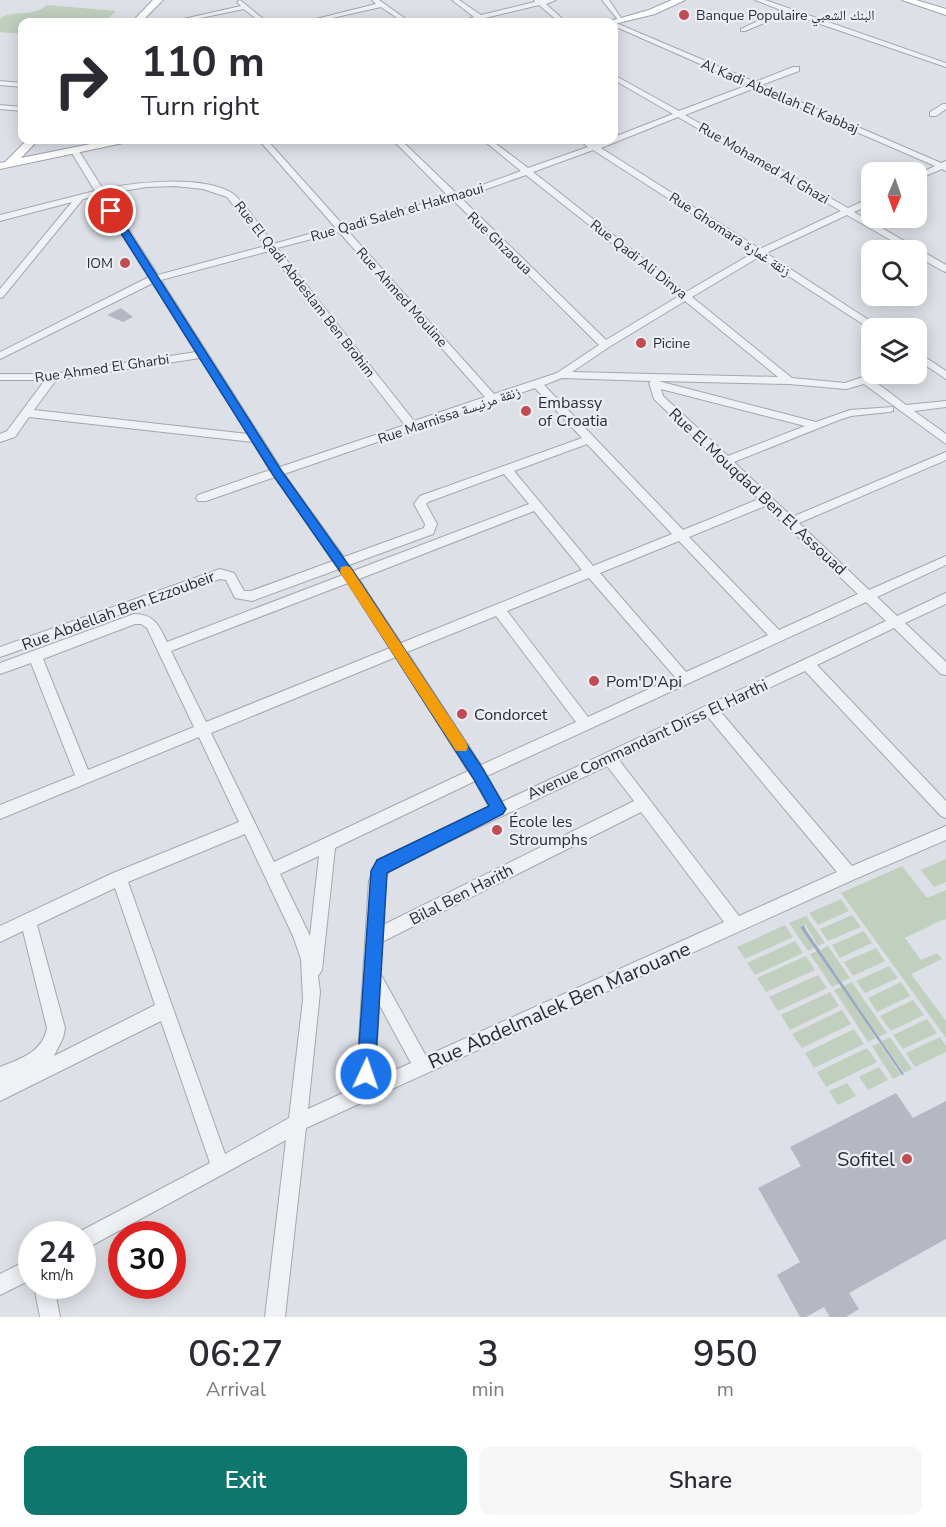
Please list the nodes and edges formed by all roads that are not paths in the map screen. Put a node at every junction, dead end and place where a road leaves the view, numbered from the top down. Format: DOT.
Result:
graph roads {
  1 [pos="158,0"];
  2 [pos="166,0"];
  3 [pos="237,0"];
  4 [pos="456,0"];
  5 [pos="553,0"];
  6 [pos="605,0"];
  7 [pos="680,0"];
  8 [pos="758,0"];
  9 [pos="907,0"];
  10 [pos="378,2"];
  11 [pos="539,2"];
  12 [pos="245,7"];
  13 [pos="788,10"];
  14 [pos="946,12"];
  15 [pos="140,18"];
  16 [pos="149,18"];
  17 [pos="192,18"];
  18 [pos="259,18"];
  19 [pos="321,18"];
  20 [pos="401,18"];
  21 [pos="480,18"];
  22 [pos="489,18"];
  23 [pos="558,18"];
  24 [pos="613,18"];
  25 [pos="618,21"];
  26 [pos="618,23"];
  27 [pos="744,30"];
  28 [pos="946,65"];
  29 [pos="796,69"];
  30 [pos="618,79"];
  31 [pos="0,83"];
  32 [pos="18,85"];
  33 [pos="754,85"];
  34 [pos="946,106"];
  35 [pos="0,107"];
  36 [pos="18,109"];
  37 [pos="679,114"];
  38 [pos="933,114"];
  39 [pos="618,138"];
  40 [pos="103,144"];
  41 [pos="267,144"];
  42 [pos="401,144"];
  43 [pos="492,144"];
  44 [pos="590,144"];
  45 [pos="603,144"];
  46 [pos="23,145"];
  47 [pos="595,147"];
  48 [pos="74,150"];
  49 [pos="39,157"];
  50 [pos="3,164"];
  51 [pos="945,166"];
  52 [pos="528,171"];
  53 [pos="927,173"];
  54 [pos="0,174"];
  55 [pos="101,194"];
  56 [pos="454,198"];
  57 [pos="79,199"];
  58 [pos="861,205"];
  59 [pos="847,211"];
  60 [pos="0,218"];
  61 [pos="341,228"];
  62 [pos="896,240"];
  63 [pos="271,247"];
  64 [pos="759,253"];
  65 [pos="927,258"];
  66 [pos="946,269"];
  67 [pos="153,279"];
  68 [pos="0,295"];
  69 [pos="686,297"];
  70 [pos="861,318"];
  71 [pos="605,345"];
  72 [pos="203,354"];
  73 [pos="0,356"];
  74 [pos="927,363"];
  75 [pos="561,375"];
  76 [pos="946,376"];
  77 [pos="0,377"];
  78 [pos="53,377"];
  79 [pos="648,381"];
  80 [pos="789,381"];
  81 [pos="861,382"];
  82 [pos="537,384"];
  83 [pos="873,384"];
  84 [pos="493,399"];
  85 [pos="946,404"];
  86 [pos="906,408"];
  87 [pos="889,409"];
  88 [pos="27,412"];
  89 [pos="815,425"];
  90 [pos="413,427"];
  91 [pos="0,438"];
  92 [pos="256,438"];
  93 [pos="590,439"];
  94 [pos="946,440"];
  95 [pos="946,456"];
  96 [pos="727,460"];
  97 [pos="506,469"];
  98 [pos="277,472"];
  99 [pos="202,498"];
  100 [pos="768,500"];
  101 [pos="536,506"];
  102 [pos="790,522"];
  103 [pos="681,534"];
  104 [pos="946,560"];
  105 [pos="340,563"];
  106 [pos="591,572"];
  107 [pos="351,577"];
  108 [pos="869,596"];
  109 [pos="946,598"];
  110 [pos="498,609"];
  111 [pos="896,622"];
  112 [pos="778,638"];
  113 [pos="164,648"];
  114 [pos="397,650"];
  115 [pos="0,652"];
  116 [pos="35,656"];
  117 [pos="806,663"];
  118 [pos="0,669"];
  119 [pos="946,670"];
  120 [pos="685,680"];
  121 [pos="710,710"];
  122 [pos="586,724"];
  123 [pos="202,729"];
  124 [pos="609,757"];
  125 [pos="478,773"];
  126 [pos="84,778"];
  127 [pos="644,802"];
  128 [pos="498,809"];
  129 [pos="946,811"];
  130 [pos="0,812"];
  131 [pos="248,826"];
  132 [pos="946,833"];
  133 [pos="328,844"];
  134 [pos="271,871"];
  135 [pos="849,874"];
  136 [pos="119,878"];
  137 [pos="28,921"];
  138 [pos="736,925"];
  139 [pos="0,934"];
  140 [pos="374,938"];
  141 [pos="371,974"];
  142 [pos="311,1000"];
  143 [pos="166,1009"];
  144 [pos="422,1066"];
  145 [pos="0,1076"];
  146 [pos="0,1092"];
  147 [pos="365,1094"];
  148 [pos="297,1123"];
  149 [pos="220,1165"];
  150 [pos="96,1232"];
  151 [pos="18,1276"];
  152 [pos="0,1286"];
  153 [pos="47,1299"];
  154 [pos="50,1317"];
  155 [pos="275,1317"];
  1 -- 15 [label="main road"];
  2 -- 16 [label="main road"];
  3 -- 12 [label="street"];
  4 -- 21 [label="street"];
  5 -- 11 [label="street"];
  6 -- 24 [label="street, Al Kadi Abdellah El Kabbaj"];
  7 -- 25 [label="main road"];
  8 -- 13 [label="street"];
  9 -- 14 [label="main road"];
  10 -- 19 [label="street"];
  10 -- 20 [label="street"];
  11 -- 22 [label="street"];
  11 -- 23 [label="street"];
  12 -- 17 [label="street"];
  12 -- 18 [label="street"];
  13 -- 27 [label="street"];
  13 -- 28 [label="street"];
  26 -- 33 [label="street, Al Kadi Abdellah El Kabbaj"];
  29 -- 33 [label="street, Rue Qadi Saleh el Hakmaoui"];
  30 -- 37 [label="street, Rue Mohamed Al Ghazi"];
  31 -- 32 [label="street"];
  33 -- 37 [label="street, Rue Qadi Saleh el Hakmaoui"];
  33 -- 51 [label="street, Al Kadi Abdellah El Kabbaj"];
  34 -- 38 [label="street"];
  35 -- 36 [label="street"];
  37 -- 39 [label="street, Rue Qadi Saleh el Hakmaoui"];
  37 -- 59 [label="street, Rue Mohamed Al Ghazi"];
  40 -- 48 [label="main road"];
  41 -- 61 [label="street, Rue Ahmed Mouline"];
  42 -- 56 [label="street, Rue Ghzaoua"];
  43 -- 52 [label="street, Rue Qadi Ali Dinya"];
  44 -- 47 [label="street, Rue Ghomara زنقة غمارة"];
  45 -- 47 [label="street, Rue Qadi Saleh el Hakmaoui"];
  46 -- 49 [label="main road"];
  46 -- 50 [label="main road"];
  47 -- 52 [label="street, Rue Qadi Saleh el Hakmaoui"];
  47 -- 64 [label="street, Rue Ghomara زنقة غمارة"];
  48 -- 49 [label="main road"];
  48 -- 55 [label="street"];
  49 -- 50 [label="main road"];
  50 -- 54 [label="main road"];
  51 -- 53 [label="street"];
  52 -- 56 [label="street, Rue Qadi Saleh el Hakmaoui"];
  52 -- 69 [label="street, Rue Qadi Ali Dinya"];
  55 -- 57 [label="street, Rue El Qadi Abdeslam Ben Brohim"];
  55 -- 63 [label="street, Rue El Qadi Abdeslam Ben Brohim"];
  55 -- 67 [label="street"];
  56 -- 61 [label="street, Rue Qadi Saleh el Hakmaoui"];
  56 -- 71 [label="street, Rue Ghzaoua"];
  57 -- 60 [label="street, Rue El Qadi Abdeslam Ben Brohim"];
  57 -- 68 [label="street"];
  58 -- 59 [label="street, Rue Marnissa زنقة مرنيسة"];
  59 -- 62 [label="street, Rue Mohamed Al Ghazi"];
  59 -- 64 [label="street, Rue Marnissa زنقة مرنيسة"];
  61 -- 63 [label="street, Rue Qadi Saleh el Hakmaoui"];
  61 -- 84 [label="street, Rue Ahmed Mouline"];
  63 -- 67 [label="street, Rue Qadi Saleh el Hakmaoui"];
  63 -- 90 [label="street, Rue El Qadi Abdeslam Ben Brohim"];
  64 -- 69 [label="street, Rue Marnissa زنقة مرنيسة"];
  64 -- 70 [label="street, Rue Ghomara زنقة غمارة"];
  65 -- 66 [label="street, Rue Mohamed Al Ghazi"];
  67 -- 72 [label="street"];
  67 -- 73 [label="street, Rue Qadi Saleh el Hakmaoui"];
  69 -- 71 [label="street, Rue Marnissa زنقة مرنيسة"];
  69 -- 80 [label="street, Rue Qadi Ali Dinya"];
  71 -- 75 [label="street, Rue Marnissa زنقة مرنيسة"];
  72 -- 78 [label="street, Rue Ahmed El Gharbi"];
  72 -- 92 [label="street"];
  74 -- 76 [label="street"];
  75 -- 79 [label="street"];
  75 -- 82 [label="street, Rue Marnissa زنقة مرنيسة"];
  77 -- 78 [label="street, Rue Ahmed El Gharbi"];
  78 -- 88 [label="street"];
  79 -- 80 [label="street"];
  79 -- 89 [label="street"];
  79 -- 96 [label="street, Rue El Mouqdad Ben El Assouad"];
  80 -- 81 [label="street"];
  82 -- 84 [label="street, Rue Marnissa زنقة مرنيسة"];
  82 -- 93 [label="street"];
  83 -- 86 [label="street"];
  84 -- 90 [label="street, Rue Marnissa زنقة مرنيسة"];
  85 -- 86 [label="street"];
  86 -- 94 [label="street"];
  87 -- 89 [label="street"];
  88 -- 91 [label="street"];
  88 -- 92 [label="street"];
  89 -- 96 [label="street"];
  90 -- 98 [label="street, Rue Marnissa زنقة مرنيسة"];
  92 -- 98 [label="street"];
  93 -- 97 [label="street, Rue Abdellah Ben Ezzoubeir"];
  93 -- 103 [label="street"];
  95 -- 102 [label="street"];
  96 -- 100 [label="street, Rue El Mouqdad Ben El Assouad"];
  97 -- 101 [label="street"];
  97 -- 105 [label="street, Rue Abdellah Ben Ezzoubeir"];
  98 -- 99 [label="street, Rue Marnissa زنقة مرنيسة"];
  98 -- 105 [label="street"];
  100 -- 102 [label="street, Rue El Mouqdad Ben El Assouad"];
  100 -- 103 [label="street"];
  101 -- 106 [label="street"];
  101 -- 107 [label="street"];
  102 -- 108 [label="street, Rue El Mouqdad Ben El Assouad"];
  103 -- 106 [label="street"];
  103 -- 112 [label="street"];
  104 -- 108 [label="street"];
  105 -- 107 [label="street"];
  105 -- 115 [label="street, Rue Abdellah Ben Ezzoubeir"];
  106 -- 110 [label="street"];
  106 -- 120 [label="street"];
  107 -- 113 [label="street"];
  107 -- 114 [label="street"];
  108 -- 111 [label="street, Rue El Mouqdad Ben El Assouad"];
  108 -- 112 [label="street"];
  109 -- 111 [label="street, Avenue Commandant Dirss El Harthi"];
  110 -- 114 [label="street"];
  110 -- 122 [label="street"];
  111 -- 117 [label="street, Avenue Commandant Dirss El Harthi"];
  111 -- 119 [label="street, Rue El Mouqdad Ben El Assouad"];
  112 -- 120 [label="street"];
  113 -- 116 [label="street, Rue Abdellah Ben Ezzoubeir"];
  113 -- 123 [label="street, Rue Abdellah Ben Ezzoubeir"];
  114 -- 123 [label="street"];
  114 -- 125 [label="street"];
  116 -- 118 [label="street, Rue Abdellah Ben Ezzoubeir"];
  116 -- 126 [label="street"];
  117 -- 121 [label="street, Avenue Commandant Dirss El Harthi"];
  117 -- 129 [label="street"];
  120 -- 122 [label="street"];
  121 -- 124 [label="street, Avenue Commandant Dirss El Harthi"];
  121 -- 135 [label="street"];
  122 -- 125 [label="street"];
  123 -- 126 [label="street"];
  123 -- 131 [label="street, Rue Abdellah Ben Ezzoubeir"];
  124 -- 127 [label="street"];
  124 -- 128 [label="street, Avenue Commandant Dirss El Harthi"];
  125 -- 128 [label="street"];
  125 -- 133 [label="street"];
  126 -- 130 [label="street"];
  127 -- 138 [label="street"];
  127 -- 140 [label="street, Bilal Ben Harith"];
  128 -- 140 [label="street, Avenue Commandant Dirss El Harthi"];
  131 -- 134 [label="street, Rue Abdellah Ben Ezzoubeir"];
  131 -- 136 [label="street"];
  132 -- 135 [label="street, Rue Abdelmalek Ben Marouane"];
  133 -- 134 [label="street"];
  133 -- 142 [label="street"];
  134 -- 142 [label="street, Rue Abdellah Ben Ezzoubeir"];
  135 -- 138 [label="street, Rue Abdelmalek Ben Marouane"];
  136 -- 137 [label="street"];
  136 -- 143 [label="street"];
  137 -- 139 [label="street"];
  137 -- 145 [label="street"];
  138 -- 144 [label="street, Rue Abdelmalek Ben Marouane"];
  140 -- 141 [label="street, Avenue Commandant Dirss El Harthi"];
  141 -- 144 [label="street"];
  141 -- 147 [label="street, Avenue Commandant Dirss El Harthi"];
  142 -- 148 [label="street"];
  143 -- 146 [label="street"];
  143 -- 149 [label="street"];
  144 -- 147 [label="street, Rue Abdelmalek Ben Marouane"];
  147 -- 148 [label="street, Rue Abdelmalek Ben Marouane"];
  148 -- 149 [label="street, Rue Abdelmalek Ben Marouane"];
  148 -- 155 [label="street"];
  149 -- 150 [label="street, Rue Abdelmalek Ben Marouane"];
  151 -- 152 [label="street"];
  153 -- 154 [label="street"];
}
